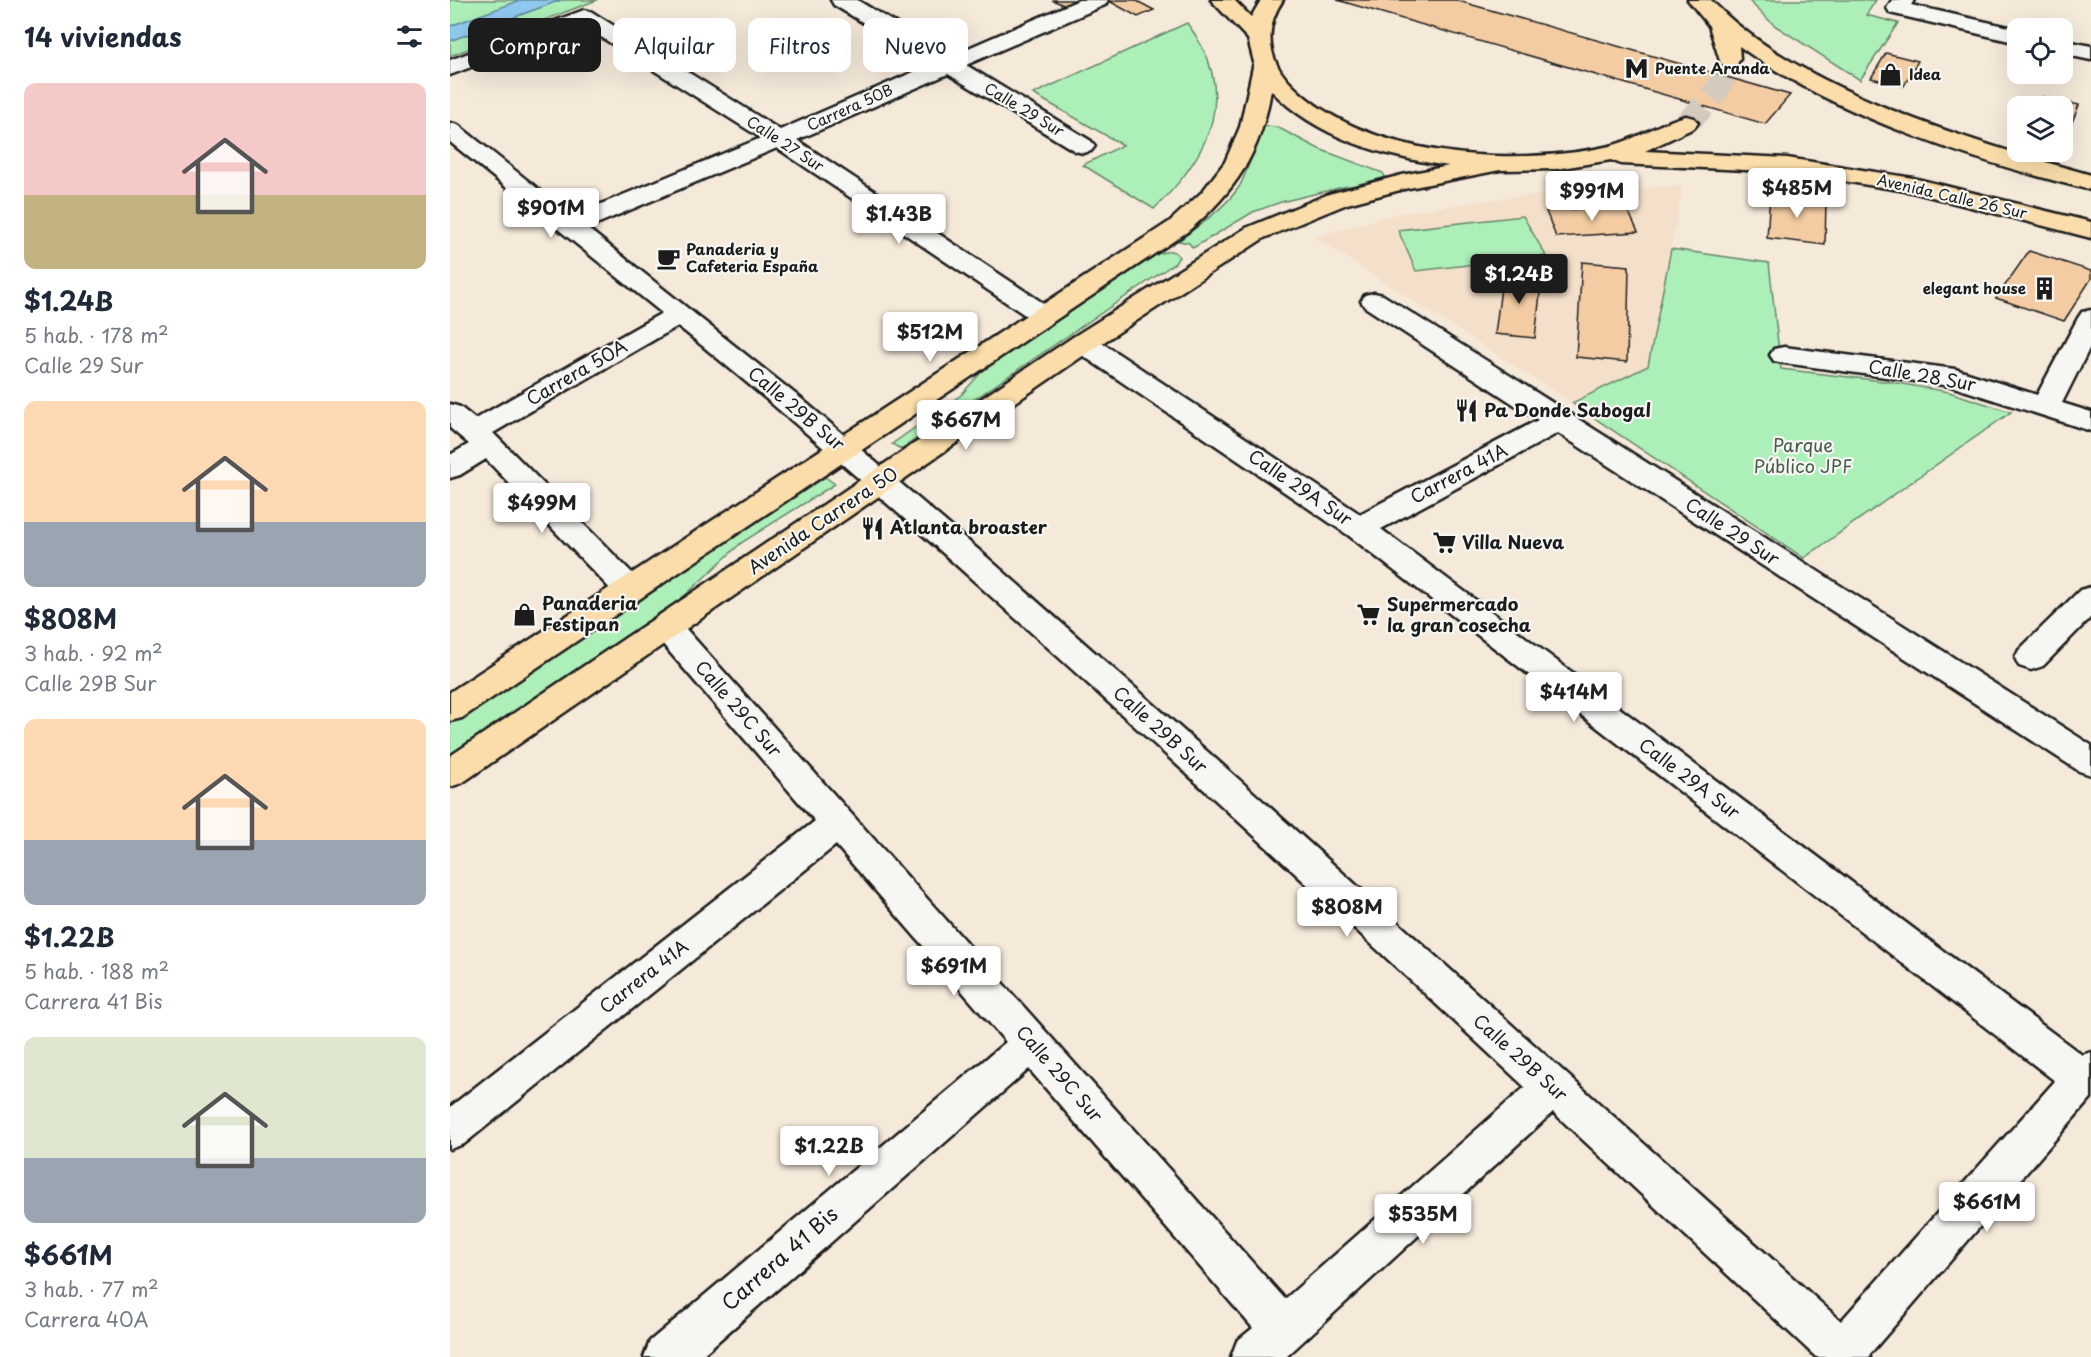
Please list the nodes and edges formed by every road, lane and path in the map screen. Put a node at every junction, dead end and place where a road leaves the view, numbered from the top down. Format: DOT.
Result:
graph roads {
  1 [pos="842,0"];
  2 [pos="1097,0"];
  3 [pos="1222,0"];
  4 [pos="1272,0"];
  5 [pos="1700,0"];
  6 [pos="1900,4"];
  7 [pos="872,18"];
  8 [pos="1717,19"];
  9 [pos="2007,33"];
  10 [pos="1257,36"];
  11 [pos="2073,49"];
  12 [pos="2091,53"];
  13 [pos="968,56"];
  14 [pos="1729,59"];
  15 [pos="1263,66"];
  16 [pos="450,68"];
  17 [pos="933,72"];
  18 [pos="961,72"];
  19 [pos="1686,123"];
  20 [pos="450,130"];
  21 [pos="779,139"];
  22 [pos="1083,146"];
  23 [pos="1596,156"];
  24 [pos="1500,164"];
  25 [pos="2091,183"];
  26 [pos="569,226"];
  27 [pos="2091,230"];
  28 [pos="1374,301"];
  29 [pos="680,314"];
  30 [pos="1043,315"];
  31 [pos="2091,318"];
  32 [pos="1083,343"];
  33 [pos="1784,355"];
  34 [pos="2046,406"];
  35 [pos="450,413"];
  36 [pos="1558,421"];
  37 [pos="2091,422"];
  38 [pos="481,439"];
  39 [pos="844,449"];
  40 [pos="450,468"];
  41 [pos="881,481"];
  42 [pos="1359,528"];
  43 [pos="630,590"];
  44 [pos="2091,598"];
  45 [pos="666,627"];
  46 [pos="2031,658"];
  47 [pos="450,709"];
  48 [pos="2091,762"];
  49 [pos="450,774"];
  50 [pos="838,823"];
  51 [pos="1032,1043"];
  52 [pos="2087,1073"];
  53 [pos="1552,1088"];
  54 [pos="450,1131"];
  55 [pos="1284,1330"];
  56 [pos="1843,1355"];
  57 [pos="666,1357"];
  58 [pos="1253,1357"];
  1 -- 7 [label="street, Calle 29 Sur"];
  2 -- 13 [label="street, Carrera 50B"];
  3 -- 10 [label="main road"];
  4 -- 10 [label="main road"];
  5 -- 8 [label="main road"];
  6 -- 9 [label="street"];
  8 -- 14 [label="main road"];
  8 -- 25 [label="main road"];
  10 -- 15 [label="main road"];
  11 -- 12 [label="street"];
  15 -- 24 [label="main road"];
  15 -- 30 [label="main road"];
  16 -- 21 [label="street, Calle 27 Sur"];
  17 -- 21 [label="street, Carrera 50B"];
  18 -- 22 [label="street, Calle 29 Sur"];
  19 -- 23 [label="main road"];
  20 -- 26 [label="street, Calle 29B Sur"];
  21 -- 26 [label="street, Carrera 50B"];
  21 -- 30 [label="street, Calle 27 Sur"];
  23 -- 24 [label="main road"];
  23 -- 27 [label="main road, Avenida Calle 26 Sur"];
  24 -- 32 [label="main road, Avenida Carrera 50"];
  26 -- 29 [label="street, Calle 29B Sur"];
  28 -- 36 [label="street, Calle 29 Sur"];
  29 -- 38 [label="street, Carrera 50A"];
  29 -- 39 [label="street, Calle 29B Sur"];
  30 -- 39 [label="main road"];
  31 -- 34 [label="street"];
  32 -- 41 [label="main road, Avenida Carrera 50"];
  32 -- 42 [label="street, Calle 29A Sur"];
  33 -- 34 [label="street, Calle 28 Sur"];
  34 -- 37 [label="street, Calle 28 Sur"];
  35 -- 38 [label="street"];
  36 -- 42 [label="street, Carrera 41A"];
  36 -- 48 [label="street, Calle 29 Sur"];
  38 -- 40 [label="street, Carrera 50A"];
  38 -- 43 [label="street"];
  39 -- 41 [label="street, Calle 29B Sur"];
  39 -- 43 [label="main road"];
  41 -- 45 [label="main road, Avenida Carrera 50"];
  41 -- 53 [label="street, Calle 29B Sur"];
  42 -- 52 [label="street, Calle 29A Sur"];
  43 -- 47 [label="main road"];
  44 -- 46 [label="street"];
  45 -- 49 [label="main road, Avenida Carrera 50"];
  45 -- 50 [label="street, Calle 29C Sur"];
  50 -- 51 [label="street, Calle 29C Sur"];
  50 -- 54 [label="street, Carrera 41A"];
  51 -- 55 [label="street, Calle 29C Sur"];
  51 -- 57 [label="street, Carrera 41 Bis"];
  52 -- 56 [label="street"];
  53 -- 55 [label="street"];
  53 -- 56 [label="street, Calle 29B Sur"];
  55 -- 58 [label="street"];
}
